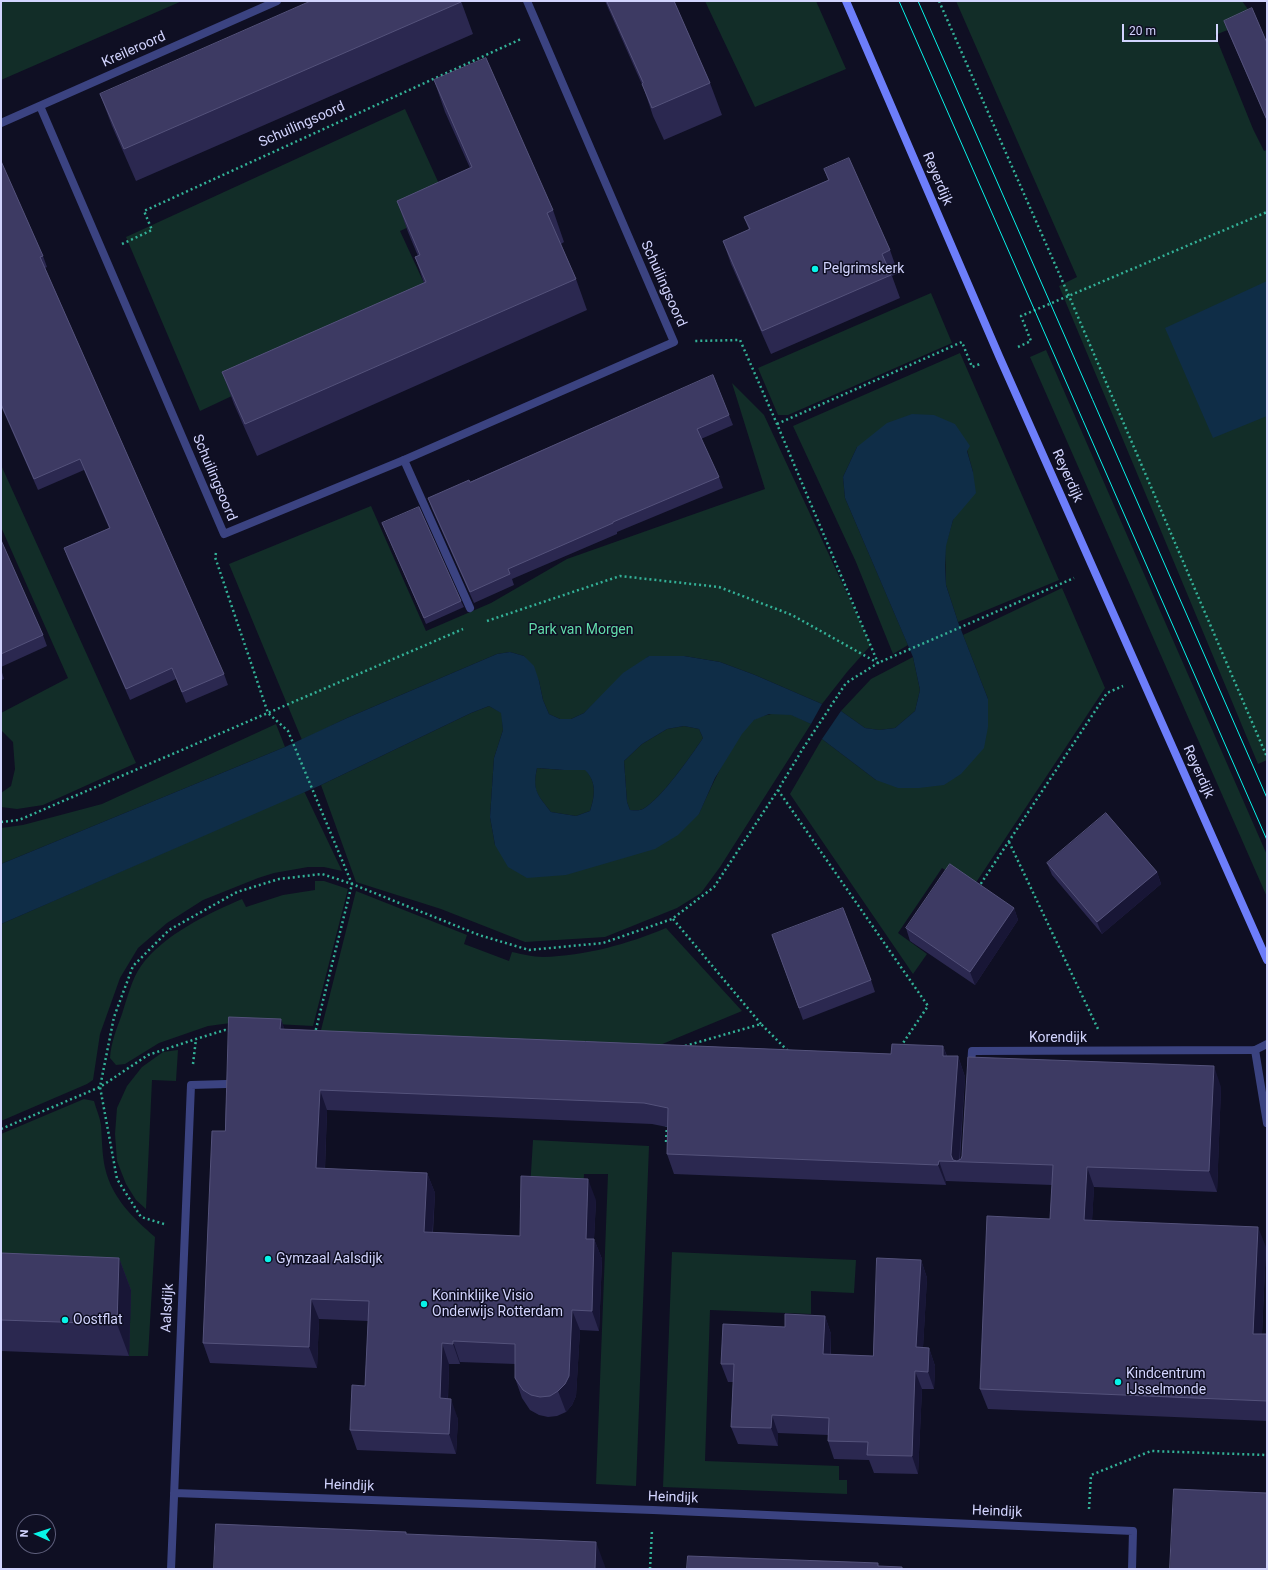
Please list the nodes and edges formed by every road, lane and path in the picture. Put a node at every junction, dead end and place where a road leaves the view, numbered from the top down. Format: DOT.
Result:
graph roads {
  1 [pos="277,1"];
  2 [pos="527,1"];
  3 [pos="846,1"];
  4 [pos="939,1"];
  5 [pos="539,31"];
  6 [pos="40,106"];
  7 [pos="1,123"];
  8 [pos="1267,212"];
  9 [pos="103,254"];
  10 [pos="1068,296"];
  11 [pos="674,342"];
  12 [pos="999,356"];
  13 [pos="777,424"];
  14 [pos="404,460"];
  15 [pos="224,534"];
  16 [pos="1094,569"];
  17 [pos="470,608"];
  18 [pos="480,623"];
  19 [pos="466,628"];
  20 [pos="878,663"];
  21 [pos="1141,677"];
  22 [pos="268,713"];
  23 [pos="1267,746"];
  24 [pos="1263,748"];
  25 [pos="1267,757"];
  26 [pos="778,790"];
  27 [pos="1,822"];
  28 [pos="1009,841"];
  29 [pos="352,884"];
  30 [pos="976,891"];
  31 [pos="672,919"];
  32 [pos="1267,960"];
  33 [pos="761,1024"];
  34 [pos="233,1031"];
  35 [pos="314,1036"];
  36 [pos="1267,1044"];
  37 [pos="678,1048"];
  38 [pos="1255,1050"];
  39 [pos="898,1051"];
  40 [pos="1109,1051"];
  41 [pos="792,1054"];
  42 [pos="971,1074"];
  43 [pos="228,1084"];
  44 [pos="100,1087"];
  45 [pos="667,1119"];
  46 [pos="1267,1123"];
  47 [pos="1,1129"];
  48 [pos="666,1142"];
  49 [pos="185,1231"];
  50 [pos="1267,1455"];
  51 [pos="174,1493"];
  52 [pos="653,1510"];
  53 [pos="1089,1528"];
  54 [pos="171,1569"];
  55 [pos="650,1569"];
  56 [pos="1132,1569"];
  1 -- 6 [label="street, Kreileroord"];
  2 -- 5 [label="street, Schuilingsoord"];
  3 -- 12 [label="street, Reyerdijk"];
  4 -- 10 [label="path"];
  5 -- 9 [label="path, Schuilingsoord"];
  5 -- 11 [label="street, Schuilingsoord"];
  6 -- 7 [label="street, Kreileroord"];
  6 -- 9 [label="street, Schuilingsoord"];
  8 -- 10 [label="path"];
  9 -- 15 [label="street, Schuilingsoord"];
  10 -- 12 [label="path"];
  10 -- 24 [label="path"];
  11 -- 13 [label="path"];
  11 -- 14 [label="street, Schuilingsoord"];
  12 -- 13 [label="path"];
  12 -- 16 [label="street, Reyerdijk"];
  13 -- 20 [label="path"];
  14 -- 15 [label="street, Schuilingsoord"];
  14 -- 17 [label="street"];
  15 -- 22 [label="path"];
  16 -- 20 [label="path"];
  16 -- 21 [label="street, Reyerdijk"];
  18 -- 20 [label="path"];
  19 -- 22 [label="path"];
  20 -- 26 [label="path"];
  21 -- 28 [label="path"];
  21 -- 32 [label="street, Reyerdijk"];
  22 -- 27 [label="path"];
  22 -- 29 [label="path"];
  23 -- 24 [label="path"];
  24 -- 25 [label="path"];
  26 -- 31 [label="path"];
  26 -- 39 [label="path"];
  28 -- 30 [label="path"];
  28 -- 40 [label="path"];
  29 -- 31 [label="path"];
  29 -- 35 [label="path"];
  29 -- 44 [label="path"];
  31 -- 33 [label="path"];
  33 -- 37 [label="path"];
  33 -- 41 [label="path"];
  34 -- 44 [label="path"];
  36 -- 38 [label="street, Korendijk"];
  38 -- 40 [label="street, Korendijk"];
  38 -- 46 [label="street"];
  40 -- 42 [label="street, Korendijk"];
  43 -- 49 [label="street, Aalsdijk"];
  44 -- 47 [label="path"];
  44 -- 49 [label="path"];
  45 -- 48 [label="path"];
  49 -- 51 [label="street, Aalsdijk"];
  50 -- 53 [label="path"];
  51 -- 52 [label="street, Heindijk"];
  51 -- 54 [label="street, Aalsdijk"];
  52 -- 53 [label="street, Heindijk"];
  52 -- 55 [label="path"];
  53 -- 56 [label="street, Heindijk"];
}
